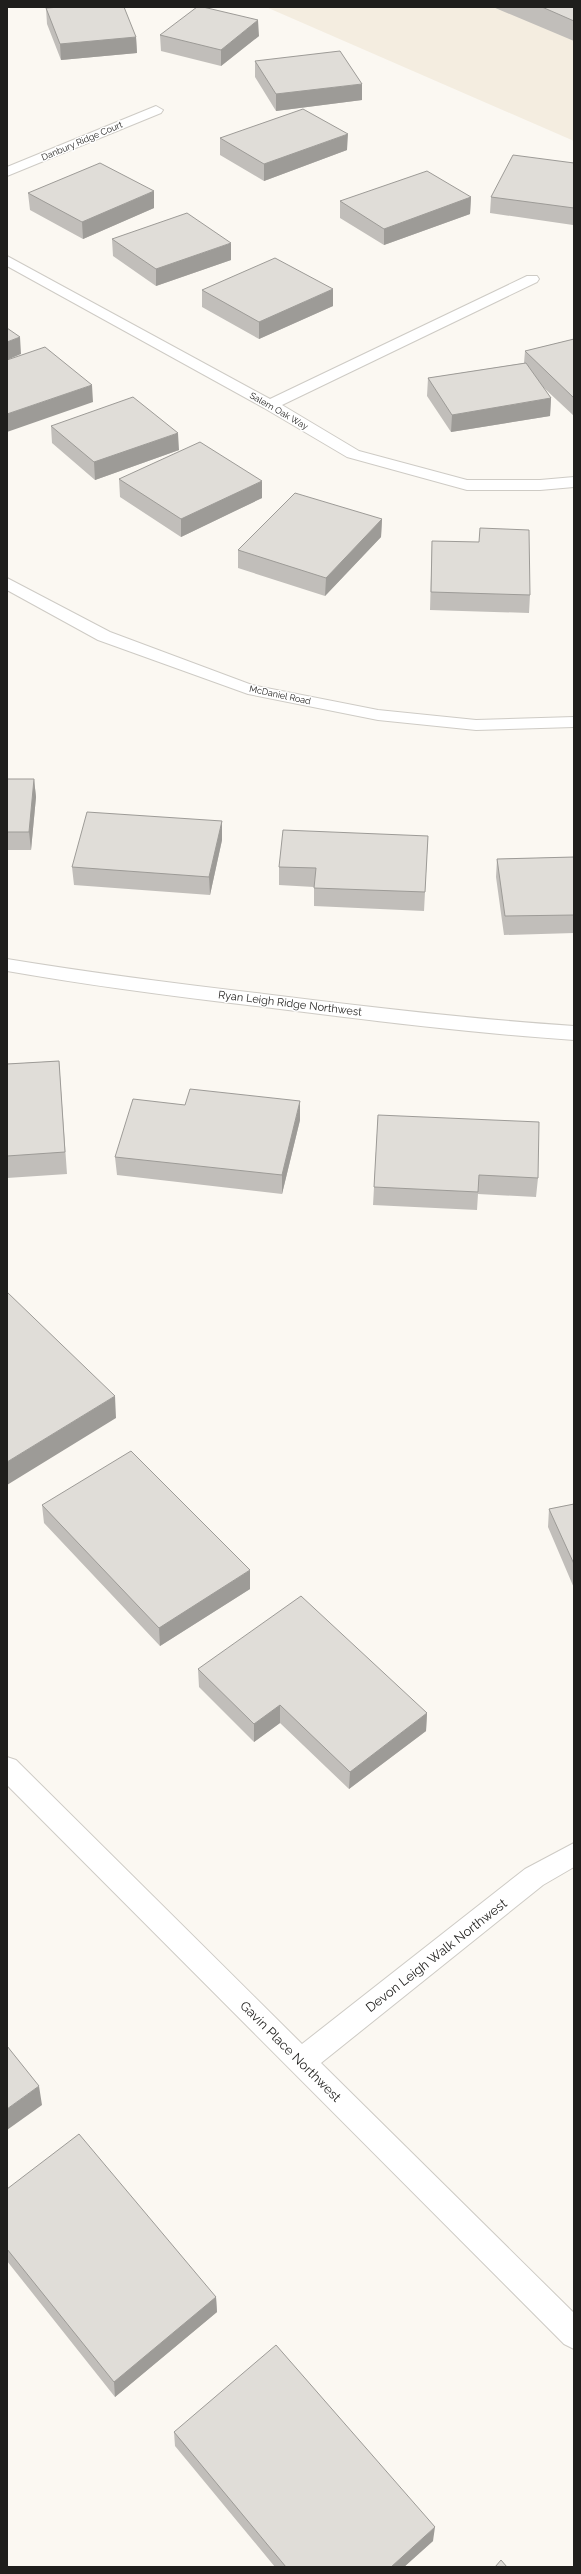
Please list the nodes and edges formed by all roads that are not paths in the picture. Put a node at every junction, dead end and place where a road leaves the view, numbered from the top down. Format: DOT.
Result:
graph roads {
  1 [pos="156,110"];
  2 [pos="7,172"];
  3 [pos="7,260"];
  4 [pos="532,279"];
  5 [pos="270,405"];
  6 [pos="574,482"];
  7 [pos="7,583"];
  8 [pos="574,722"];
  9 [pos="7,965"];
  10 [pos="574,1033"];
  11 [pos="7,1768"];
  12 [pos="574,1854"];
  13 [pos="302,2061"];
  14 [pos="574,2334"];
  1 -- 2 [label="street, Danbury Ridge Court"];
  3 -- 5 [label="street, Salem Oak Way"];
  4 -- 5 [label="street"];
  5 -- 6 [label="street, Salem Oak Way"];
  7 -- 8 [label="street, McDaniel Road"];
  9 -- 10 [label="street, Ryan Leigh Ridge Northwest"];
  11 -- 13 [label="street, Gavin Place Northwest"];
  12 -- 13 [label="street, Devon Leigh Walk Northwest"];
  13 -- 14 [label="street, Gavin Place Northwest"];
}
